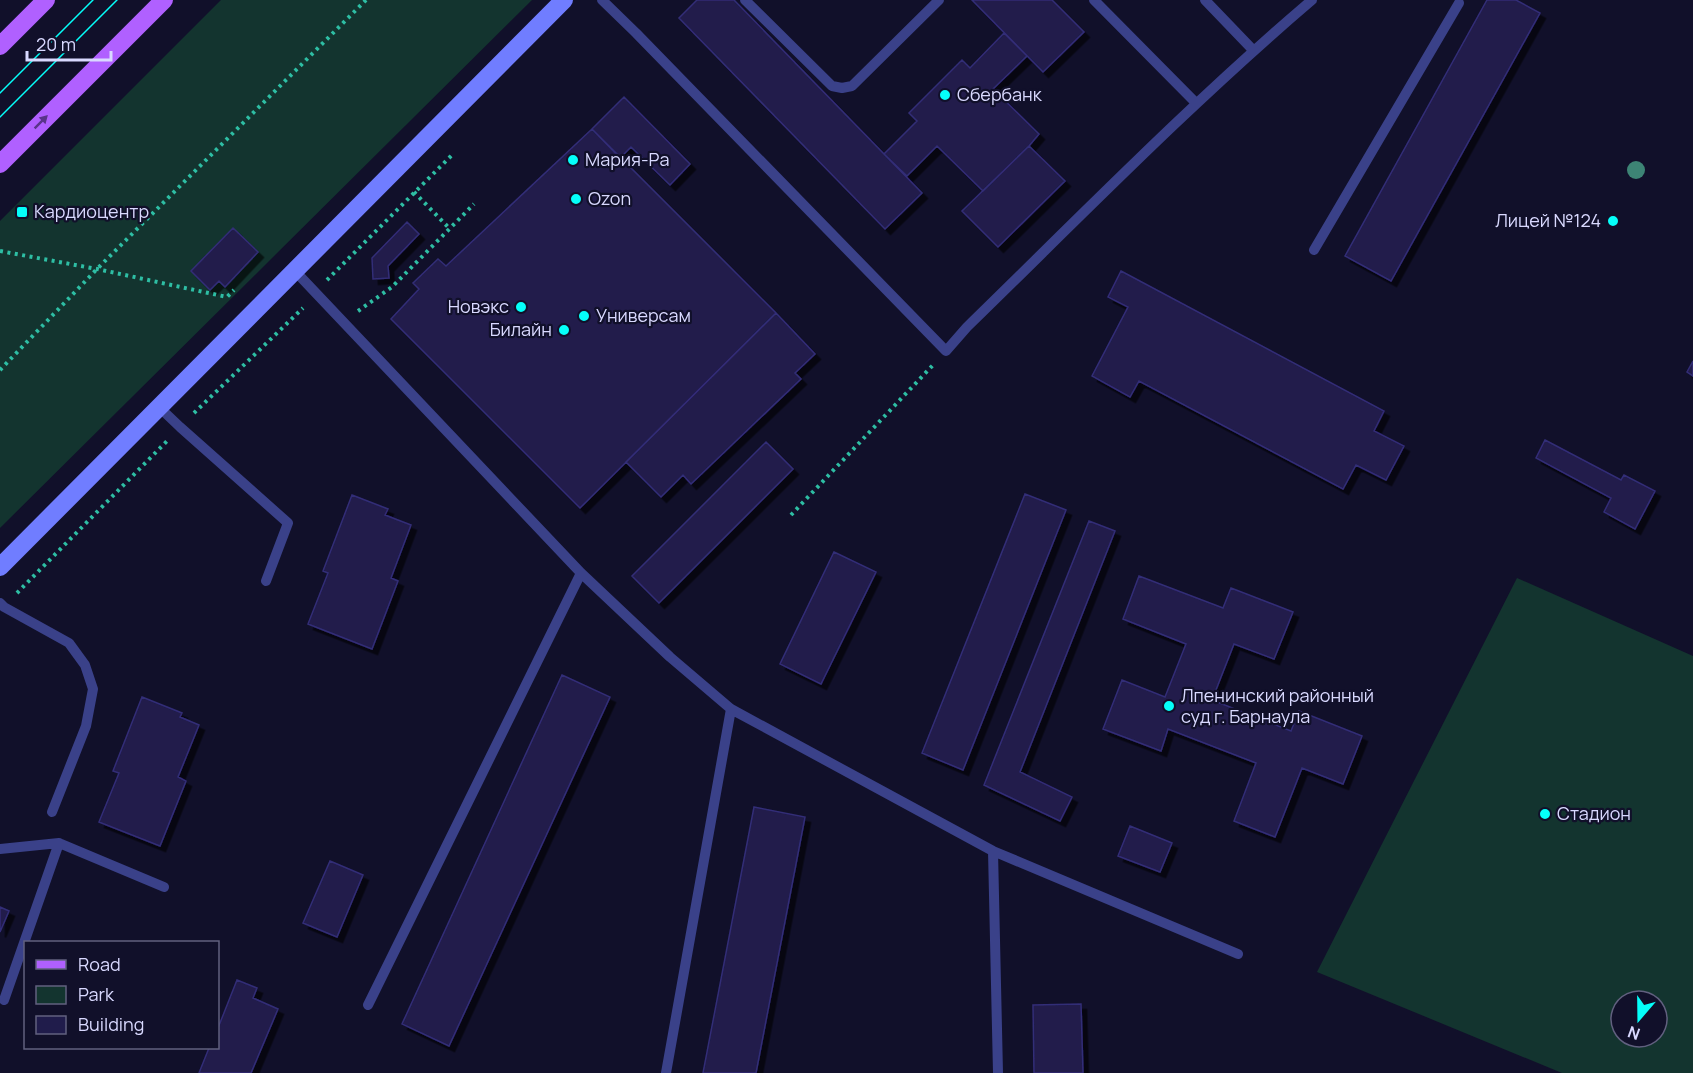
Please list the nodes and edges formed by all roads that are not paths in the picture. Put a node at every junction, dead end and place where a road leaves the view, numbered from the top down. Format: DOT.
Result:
graph roads {
  1 [pos="46,0"];
  2 [pos="164,0"];
  3 [pos="564,0"];
  4 [pos="602,0"];
  5 [pos="745,0"];
  6 [pos="939,0"];
  7 [pos="1094,0"];
  8 [pos="1205,0"];
  9 [pos="1312,0"];
  10 [pos="1458,1"];
  11 [pos="0,46"];
  12 [pos="1253,50"];
  13 [pos="1196,103"];
  14 [pos="0,164"];
  15 [pos="1314,250"];
  16 [pos="295,271"];
  17 [pos="159,407"];
  18 [pos="0,567"];
  19 [pos="581,573"];
  20 [pos="266,581"];
  21 [pos="2,605"];
  22 [pos="731,709"];
  23 [pos="52,812"];
  24 [pos="59,843"];
  25 [pos="0,849"];
  26 [pos="993,851"];
  27 [pos="164,887"];
  28 [pos="25,941"];
  29 [pos="24,943"];
  30 [pos="1238,954"];
  31 [pos="4,1000"];
  32 [pos="368,1005"];
  33 [pos="666,1073"];
  34 [pos="998,1073"];
  1 -- 11 [label="main road"];
  14 -- 2 [label="main road, one-way"];
  3 -- 16 [label="street"];
  4 -- 13 [label="lane"];
  5 -- 6 [label="lane"];
  7 -- 13 [label="lane"];
  8 -- 12 [label="lane"];
  9 -- 12 [label="lane"];
  10 -- 15 [label="lane"];
  12 -- 13 [label="lane"];
  16 -- 17 [label="street"];
  16 -- 19 [label="lane"];
  17 -- 18 [label="street"];
  17 -- 20 [label="lane"];
  19 -- 22 [label="lane"];
  19 -- 32 [label="lane"];
  21 -- 23 [label="lane"];
  22 -- 26 [label="lane"];
  22 -- 33 [label="lane"];
  24 -- 25 [label="lane"];
  24 -- 27 [label="lane"];
  24 -- 28 [label="lane"];
  26 -- 30 [label="lane"];
  26 -- 34 [label="lane"];
  29 -- 31 [label="lane"];
}
